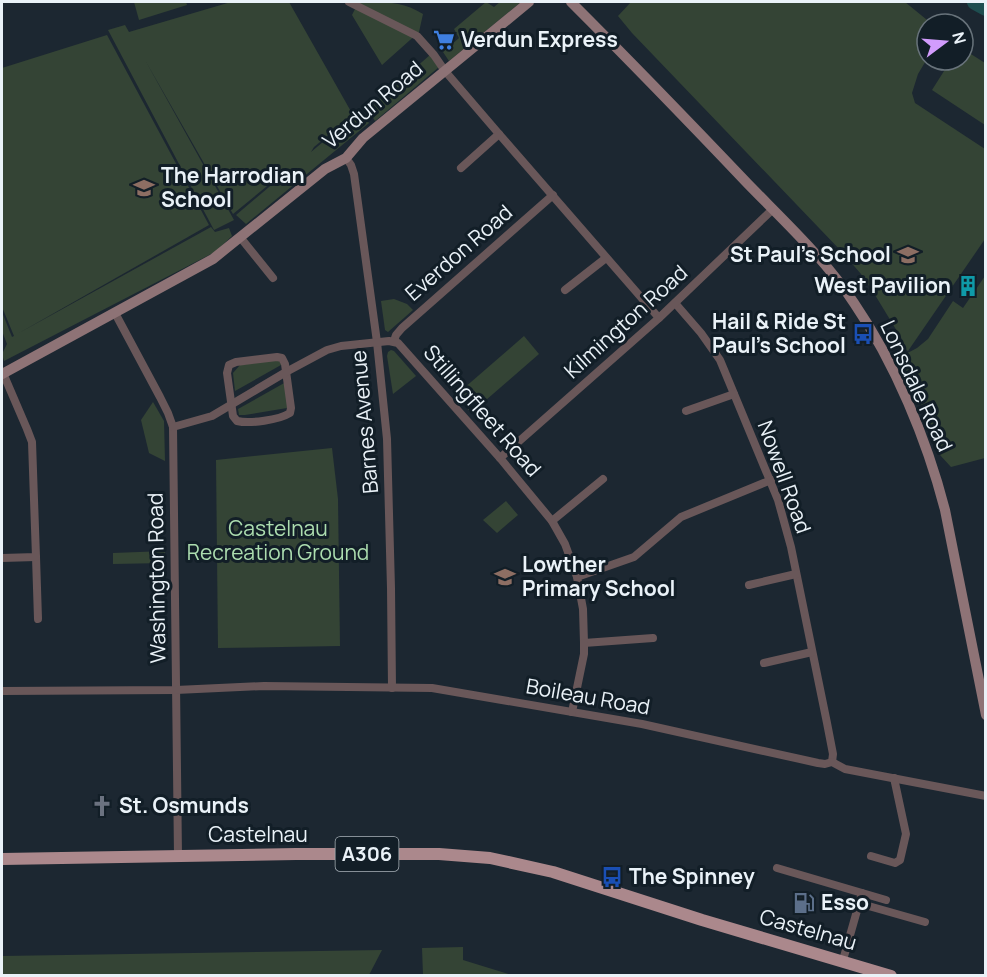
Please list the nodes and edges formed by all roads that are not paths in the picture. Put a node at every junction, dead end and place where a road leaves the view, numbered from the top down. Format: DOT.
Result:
graph roads {
  1 [pos="349,2"];
  2 [pos="529,2"];
  3 [pos="571,2"];
  4 [pos="445,71"];
  5 [pos="499,134"];
  6 [pos="346,158"];
  7 [pos="461,168"];
  8 [pos="553,195"];
  9 [pos="773,209"];
  10 [pos="240,237"];
  11 [pos="606,258"];
  12 [pos="273,278"];
  13 [pos="565,290"];
  14 [pos="675,303"];
  15 [pos="115,313"];
  16 [pos="659,318"];
  17 [pos="394,341"];
  18 [pos="377,342"];
  19 [pos="286,372"];
  20 [pos="2,374"];
  21 [pos="734,394"];
  22 [pos="232,405"];
  23 [pos="686,411"];
  24 [pos="173,427"];
  25 [pos="500,458"];
  26 [pos="603,480"];
  27 [pos="771,480"];
  28 [pos="552,521"];
  29 [pos="36,557"];
  30 [pos="2,558"];
  31 [pos="796,574"];
  32 [pos="577,577"];
  33 [pos="749,585"];
  34 [pos="38,619"];
  35 [pos="653,638"];
  36 [pos="584,643"];
  37 [pos="812,652"];
  38 [pos="764,663"];
  39 [pos="392,688"];
  40 [pos="176,690"];
  41 [pos="2,691"];
  42 [pos="572,712"];
  43 [pos="986,715"];
  44 [pos="832,762"];
  45 [pos="894,778"];
  46 [pos="986,796"];
  47 [pos="178,856"];
  48 [pos="871,856"];
  49 [pos="2,859"];
  50 [pos="777,868"];
  51 [pos="860,898"];
  52 [pos="886,900"];
  53 [pos="925,922"];
  54 [pos="843,960"];
  55 [pos="878,973"];
  56 [pos="891,975"];
  1 -- 4 [label="street"];
  2 -- 4 [label="main road, Verdun Road"];
  3 -- 9 [label="main road, Lonsdale Road"];
  4 -- 5 [label="street"];
  4 -- 6 [label="main road, Verdun Road"];
  5 -- 7 [label="street"];
  5 -- 8 [label="street"];
  6 -- 10 [label="main road, Verdun Road"];
  6 -- 18 [label="street, Barnes Avenue"];
  8 -- 11 [label="street"];
  8 -- 17 [label="street, Everdon Road"];
  9 -- 14 [label="street, Kilmington Road"];
  9 -- 43 [label="main road, Lonsdale Road"];
  10 -- 12 [label="street"];
  10 -- 15 [label="main road, Verdun Road"];
  11 -- 13 [label="street"];
  11 -- 16 [label="street"];
  14 -- 16 [label="street, Kilmington Road"];
  14 -- 21 [label="street, Nowell Road"];
  15 -- 20 [label="main road, Verdun Road"];
  15 -- 24 [label="street, Washington Road"];
  16 -- 25 [label="street, Kilmington Road"];
  17 -- 18 [label="street, Stillingfleet Road"];
  17 -- 25 [label="street, Stillingfleet Road"];
  18 -- 19 [label="street, Stillingfleet Road"];
  18 -- 39 [label="street, Barnes Avenue"];
  19 -- 22 [label="street, Stillingfleet Road"];
  19 -- 22 [label="street"];
  19 -- 22 [label="street"];
  20 -- 29 [label="street"];
  21 -- 23 [label="street"];
  21 -- 27 [label="street, Nowell Road"];
  22 -- 24 [label="street, Stillingfleet Road"];
  24 -- 40 [label="street, Washington Road"];
  25 -- 28 [label="street, Stillingfleet Road"];
  26 -- 28 [label="street"];
  27 -- 31 [label="street, Nowell Road"];
  27 -- 32 [label="street"];
  28 -- 32 [label="street, Stillingfleet Road"];
  29 -- 30 [label="street"];
  29 -- 34 [label="street"];
  31 -- 33 [label="street"];
  31 -- 37 [label="street, Nowell Road"];
  32 -- 36 [label="street, Stillingfleet Road"];
  35 -- 36 [label="street"];
  36 -- 42 [label="street, Stillingfleet Road"];
  37 -- 38 [label="street"];
  37 -- 44 [label="street, Nowell Road"];
  39 -- 40 [label="street, Boileau Road"];
  39 -- 42 [label="street, Boileau Road"];
  40 -- 41 [label="street, Boileau Road"];
  40 -- 47 [label="street, Washington Road"];
  42 -- 44 [label="street, Boileau Road"];
  44 -- 45 [label="street, Boileau Road"];
  45 -- 46 [label="street, Boileau Road"];
  45 -- 48 [label="street"];
  47 -- 49 [label="main road, Castelnau / A306"];
  47 -- 54 [label="main road, Castelnau / A306"];
  50 -- 51 [label="street"];
  51 -- 52 [label="street"];
  51 -- 53 [label="street"];
  51 -- 54 [label="street"];
  54 -- 55 [label="main road, Castelnau / A306"];
  55 -- 56 [label="main road, Castelnau / A306"];
}
